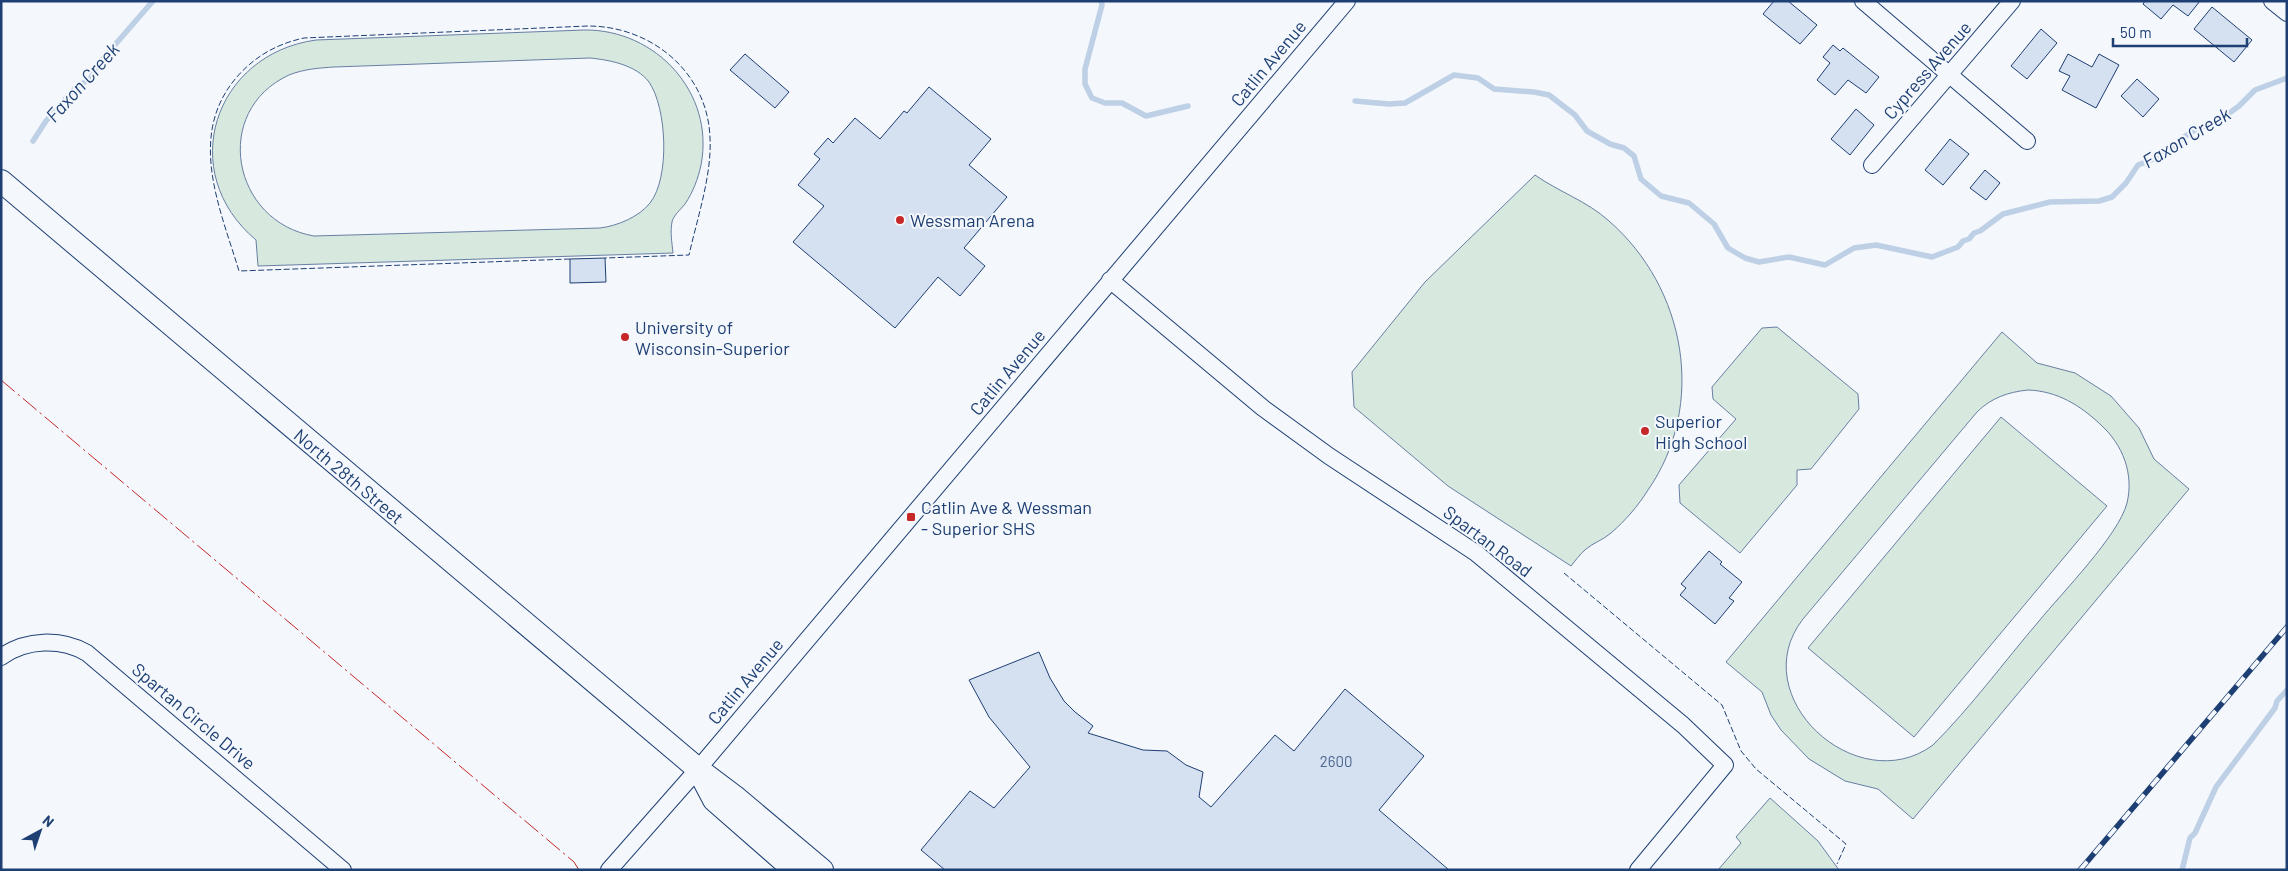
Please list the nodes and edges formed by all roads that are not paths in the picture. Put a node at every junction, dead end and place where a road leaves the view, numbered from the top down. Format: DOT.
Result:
graph roads {
  1 [pos="1347,1"];
  2 [pos="1863,1"];
  3 [pos="2012,1"];
  4 [pos="2272,1"];
  5 [pos="2287,14"];
  6 [pos="1948,74"];
  7 [pos="2027,141"];
  8 [pos="1872,164"];
  9 [pos="1,181"];
  10 [pos="1110,280"];
  11 [pos="1,657"];
  12 [pos="698,769"];
  13 [pos="343,870"];
  14 [pos="609,870"];
  15 [pos="794,870"];
  16 [pos="822,870"];
  17 [pos="1638,870"];
  1 -- 10 [label="street, Catlin Avenue"];
  2 -- 6 [label="street"];
  3 -- 6 [label="street, Cypress Avenue"];
  4 -- 5 [label="street"];
  6 -- 7 [label="street"];
  6 -- 8 [label="street, Cypress Avenue"];
  9 -- 12 [label="main road, North 28th Street"];
  10 -- 12 [label="street, Catlin Avenue"];
  10 -- 17 [label="street, Spartan Road"];
  11 -- 13 [label="street, Spartan Circle Drive"];
  12 -- 14 [label="street"];
  12 -- 15 [label="main road, North 28th Street"];
  12 -- 16 [label="main road, North 28th Street"];
}
